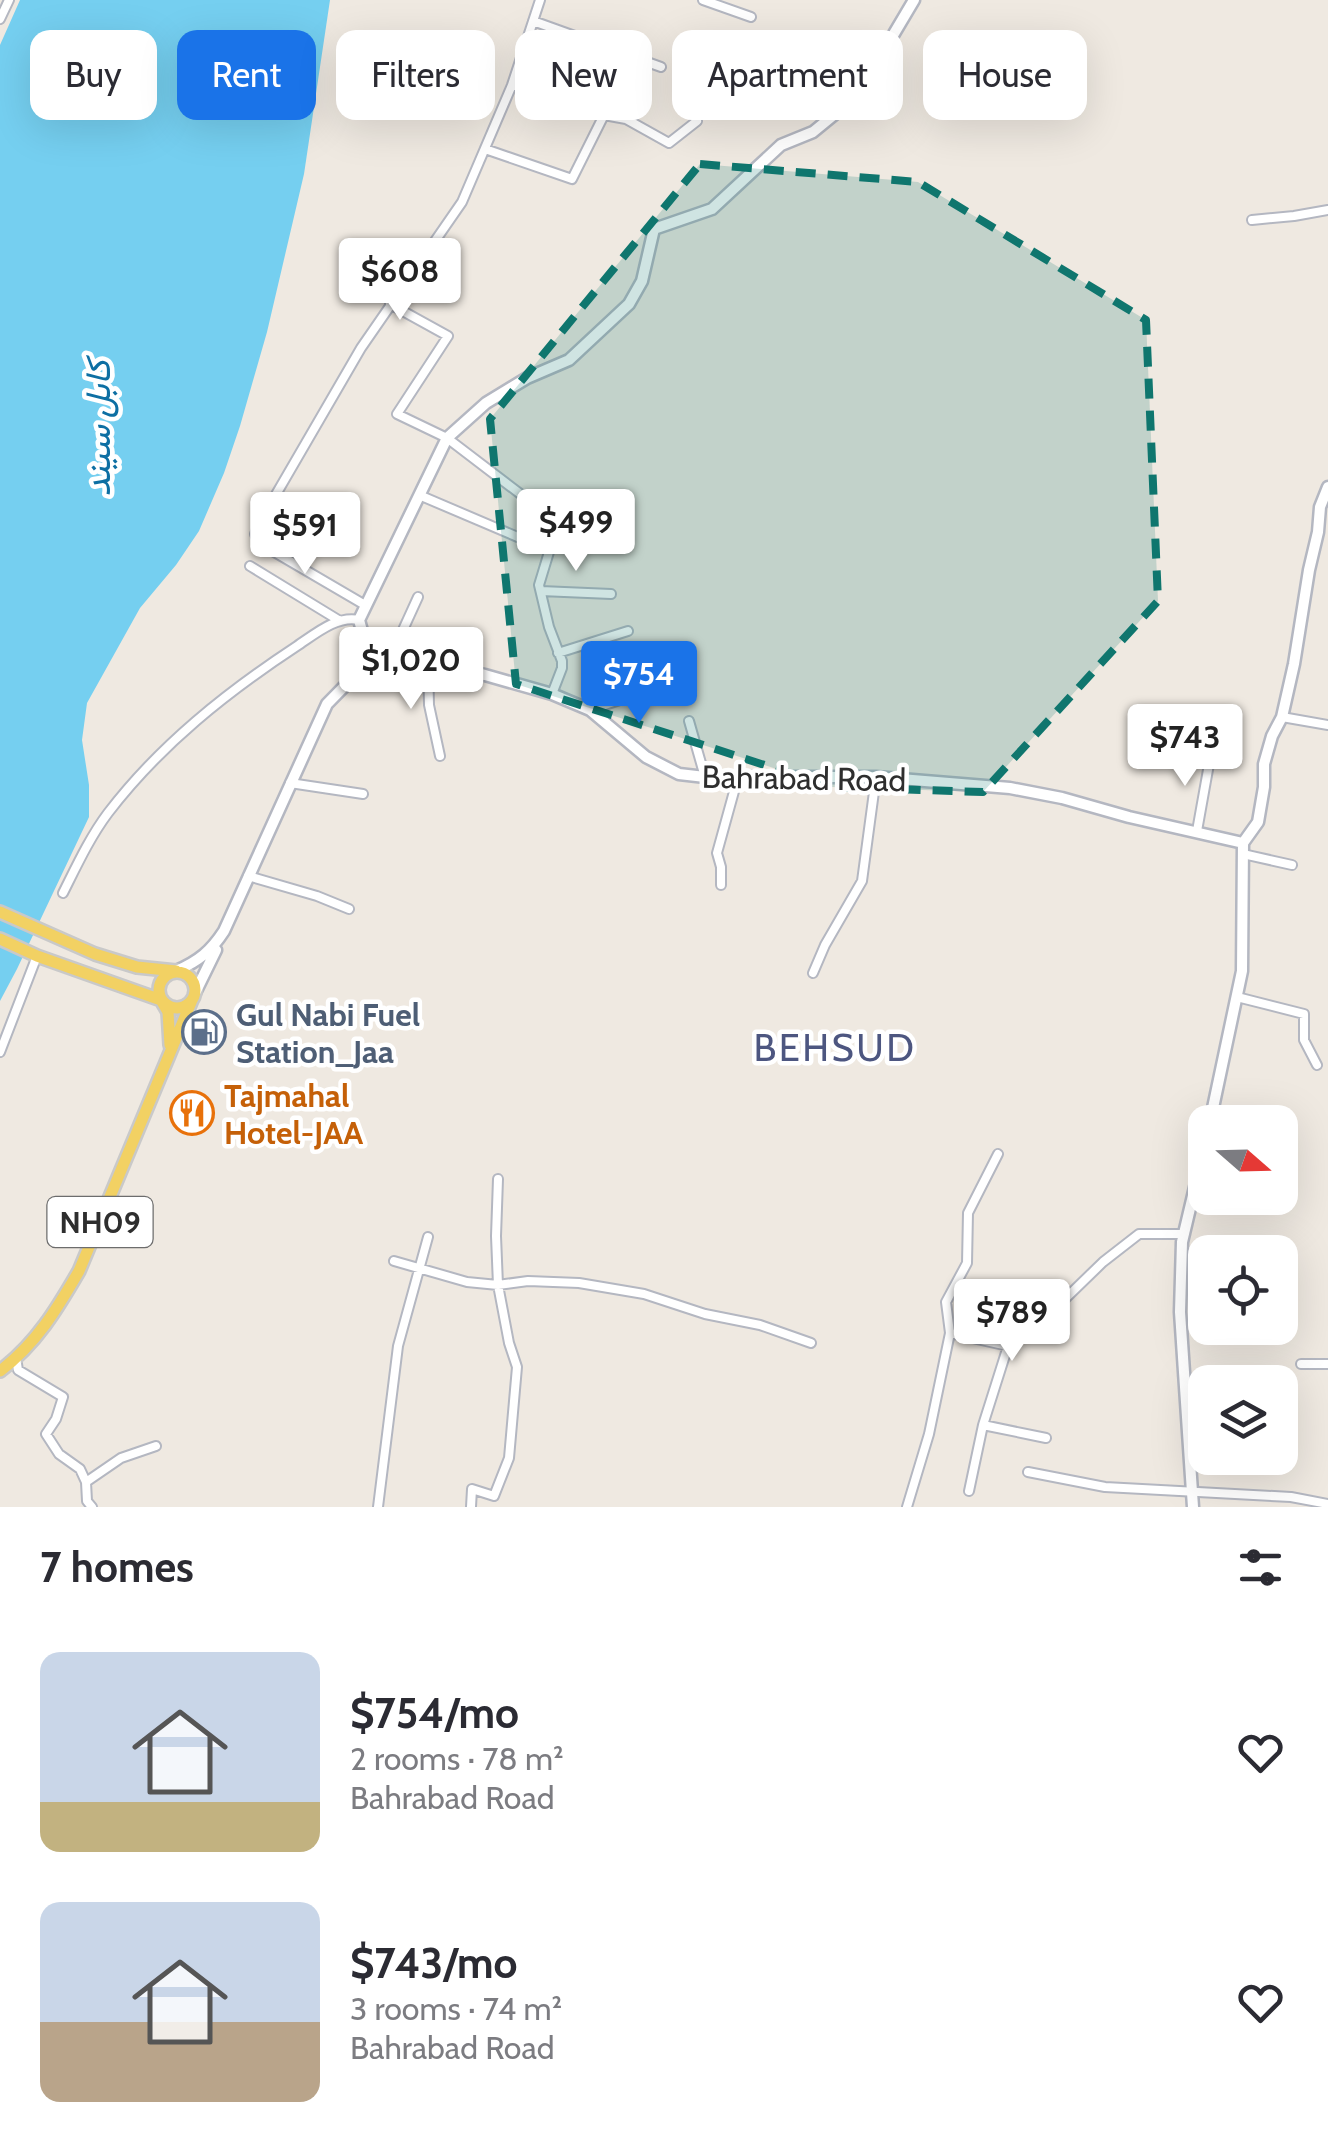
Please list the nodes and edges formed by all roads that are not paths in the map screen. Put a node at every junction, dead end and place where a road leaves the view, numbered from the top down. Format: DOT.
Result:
graph roads {
  1 [pos="8,0"];
  2 [pos="540,0"];
  3 [pos="704,0"];
  4 [pos="914,0"];
  5 [pos="751,16"];
  6 [pos="0,19"];
  7 [pos="533,20"];
  8 [pos="661,67"];
  9 [pos="512,85"];
  10 [pos="515,86"];
  11 [pos="602,120"];
  12 [pos="628,120"];
  13 [pos="697,121"];
  14 [pos="485,149"];
  15 [pos="1328,210"];
  16 [pos="1252,220"];
  17 [pos="390,304"];
  18 [pos="448,438"];
  19 [pos="1328,486"];
  20 [pos="419,495"];
  21 [pos="540,509"];
  22 [pos="1324,510"];
  23 [pos="527,541"];
  24 [pos="549,552"];
  25 [pos="250,566"];
  26 [pos="541,592"];
  27 [pos="611,594"];
  28 [pos="418,597"];
  29 [pos="365,605"];
  30 [pos="340,620"];
  31 [pos="359,620"];
  32 [pos="628,631"];
  33 [pos="558,653"];
  34 [pos="392,654"];
  35 [pos="370,660"];
  36 [pos="428,662"];
  37 [pos="670,683"];
  38 [pos="552,694"];
  39 [pos="590,710"];
  40 [pos="1282,717"];
  41 [pos="690,721"];
  42 [pos="1328,724"];
  43 [pos="1211,753"];
  44 [pos="440,756"];
  45 [pos="705,777"];
  46 [pos="738,777"];
  47 [pos="876,777"];
  48 [pos="290,783"];
  49 [pos="364,794"];
  50 [pos="1196,831"];
  51 [pos="1243,848"];
  52 [pos="1292,865"];
  53 [pos="248,876"];
  54 [pos="721,885"];
  55 [pos="63,893"];
  56 [pos="349,909"];
  57 [pos="0,912"];
  58 [pos="224,930"];
  59 [pos="0,939"];
  60 [pos="33,954"];
  61 [pos="176,971"];
  62 [pos="813,973"];
  63 [pos="194,997"];
  64 [pos="1237,997"];
  65 [pos="161,1000"];
  66 [pos="0,1052"];
  67 [pos="170,1054"];
  68 [pos="1317,1065"];
  69 [pos="1214,1105"];
  70 [pos="998,1154"];
  71 [pos="498,1179"];
  72 [pos="1188,1215"];
  73 [pos="1184,1234"];
  74 [pos="428,1237"];
  75 [pos="394,1260"];
  76 [pos="419,1269"];
  77 [pos="498,1285"];
  78 [pos="950,1333"];
  79 [pos="810,1343"];
  80 [pos="1008,1346"];
  81 [pos="9,1360"];
  82 [pos="1301,1364"];
  83 [pos="1328,1364"];
  84 [pos="0,1371"];
  85 [pos="1184,1386"];
  86 [pos="1188,1386"];
  87 [pos="982,1425"];
  88 [pos="1046,1438"];
  89 [pos="156,1446"];
  90 [pos="1028,1472"];
  91 [pos="86,1482"];
  92 [pos="968,1491"];
  93 [pos="1191,1492"];
  94 [pos="1328,1504"];
  95 [pos="92,1507"];
  96 [pos="378,1507"];
  97 [pos="471,1507"];
  98 [pos="907,1507"];
  99 [pos="1193,1507"];
  1 -- 6 [label="street"];
  2 -- 7 [label="street"];
  3 -- 5 [label="street"];
  4 -- 18 [label="main road"];
  7 -- 8 [label="street"];
  7 -- 9 [label="street"];
  9 -- 10 [label="street"];
  9 -- 14 [label="street"];
  11 -- 14 [label="street"];
  12 -- 13 [label="street"];
  14 -- 17 [label="street"];
  15 -- 16 [label="street"];
  17 -- 18 [label="street"];
  17 -- 29 [label="street"];
  18 -- 20 [label="main road"];
  18 -- 21 [label="street"];
  19 -- 22 [label="main road"];
  20 -- 23 [label="street"];
  20 -- 29 [label="main road"];
  22 -- 40 [label="main road"];
  24 -- 26 [label="street"];
  25 -- 30 [label="street"];
  26 -- 27 [label="street"];
  26 -- 33 [label="street"];
  28 -- 34 [label="street"];
  29 -- 31 [label="main road"];
  30 -- 31 [label="street"];
  30 -- 55 [label="street"];
  31 -- 35 [label="main road"];
  32 -- 33 [label="street"];
  33 -- 38 [label="street"];
  34 -- 35 [label="main road, Bahrabad Road"];
  34 -- 36 [label="main road, Bahrabad Road"];
  35 -- 48 [label="main road"];
  36 -- 38 [label="main road, Bahrabad Road"];
  36 -- 44 [label="street"];
  37 -- 39 [label="street"];
  38 -- 39 [label="main road, Bahrabad Road"];
  39 -- 45 [label="main road, Bahrabad Road"];
  40 -- 42 [label="street"];
  40 -- 51 [label="main road"];
  41 -- 45 [label="street"];
  43 -- 50 [label="street"];
  45 -- 46 [label="main road, Bahrabad Road"];
  46 -- 47 [label="main road, Bahrabad Road"];
  46 -- 54 [label="street"];
  47 -- 50 [label="main road, Bahrabad Road"];
  47 -- 62 [label="street"];
  48 -- 49 [label="street"];
  48 -- 53 [label="main road"];
  50 -- 51 [label="main road, Bahrabad Road"];
  51 -- 52 [label="street"];
  51 -- 64 [label="main road"];
  53 -- 56 [label="street"];
  53 -- 58 [label="main road"];
  57 -- 61 [label="main road"];
  58 -- 61 [label="main road"];
  58 -- 63 [label="main road"];
  59 -- 60 [label="main road"];
  60 -- 65 [label="main road"];
  60 -- 66 [label="street"];
  61 -- 63 [label="main road"];
  61 -- 65 [label="main road"];
  63 -- 65 [label="main road"];
  63 -- 67 [label="main road, NH09"];
  64 -- 68 [label="street"];
  64 -- 69 [label="main road"];
  65 -- 67 [label="main road"];
  67 -- 81 [label="main road, NH09"];
  70 -- 78 [label="street"];
  71 -- 77 [label="street"];
  72 -- 73 [label="main road"];
  73 -- 80 [label="street"];
  73 -- 85 [label="main road"];
  74 -- 76 [label="street"];
  75 -- 76 [label="street"];
  76 -- 77 [label="street"];
  76 -- 96 [label="street"];
  77 -- 79 [label="street"];
  77 -- 97 [label="street"];
  78 -- 80 [label="street"];
  78 -- 98 [label="street"];
  80 -- 87 [label="street"];
  81 -- 84 [label="main road, NH09"];
  81 -- 91 [label="street"];
  82 -- 83 [label="street"];
  85 -- 86 [label="street"];
  85 -- 93 [label="main road"];
  87 -- 88 [label="street"];
  87 -- 92 [label="street"];
  89 -- 91 [label="street"];
  90 -- 93 [label="street"];
  91 -- 95 [label="street"];
  93 -- 94 [label="street"];
  93 -- 99 [label="main road"];
}
